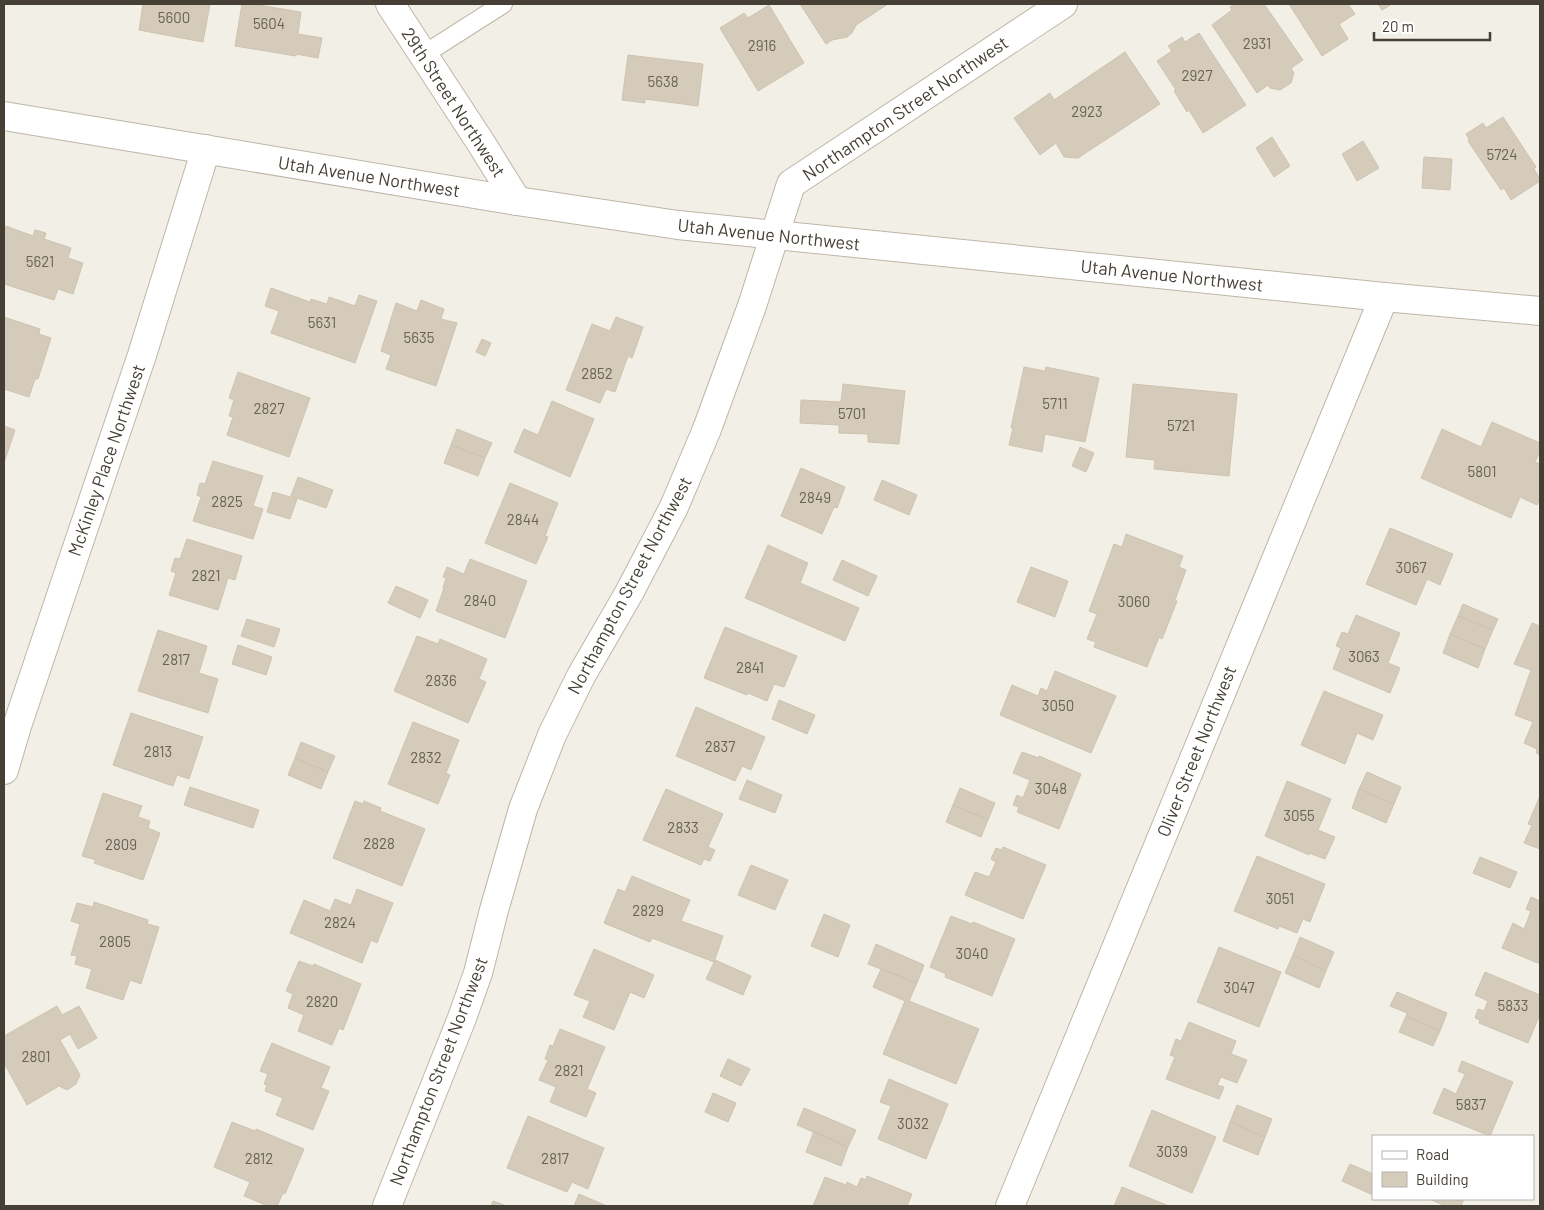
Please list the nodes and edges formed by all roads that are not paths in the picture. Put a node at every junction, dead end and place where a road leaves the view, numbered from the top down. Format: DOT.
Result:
graph roads {
  1 [pos="390,4"];
  2 [pos="503,4"];
  3 [pos="1063,4"];
  4 [pos="423,55"];
  5 [pos="4,116"];
  6 [pos="206,149"];
  7 [pos="517,201"];
  8 [pos="774,235"];
  9 [pos="1384,296"];
  10 [pos="1540,311"];
  11 [pos="4,770"];
  12 [pos="386,1206"];
  13 [pos="1010,1206"];
  1 -- 4 [label="street, 29th Street Northwest"];
  2 -- 4 [label="lane"];
  3 -- 8 [label="street, Northampton Street Northwest"];
  4 -- 7 [label="street, 29th Street Northwest"];
  5 -- 6 [label="street, Utah Avenue Northwest"];
  6 -- 7 [label="street, Utah Avenue Northwest"];
  6 -- 11 [label="street, McKinley Place Northwest"];
  7 -- 8 [label="street, Utah Avenue Northwest"];
  8 -- 9 [label="street, Utah Avenue Northwest"];
  8 -- 12 [label="street, Northampton Street Northwest"];
  9 -- 10 [label="street, Utah Avenue Northwest"];
  9 -- 13 [label="street, Oliver Street Northwest"];
}
